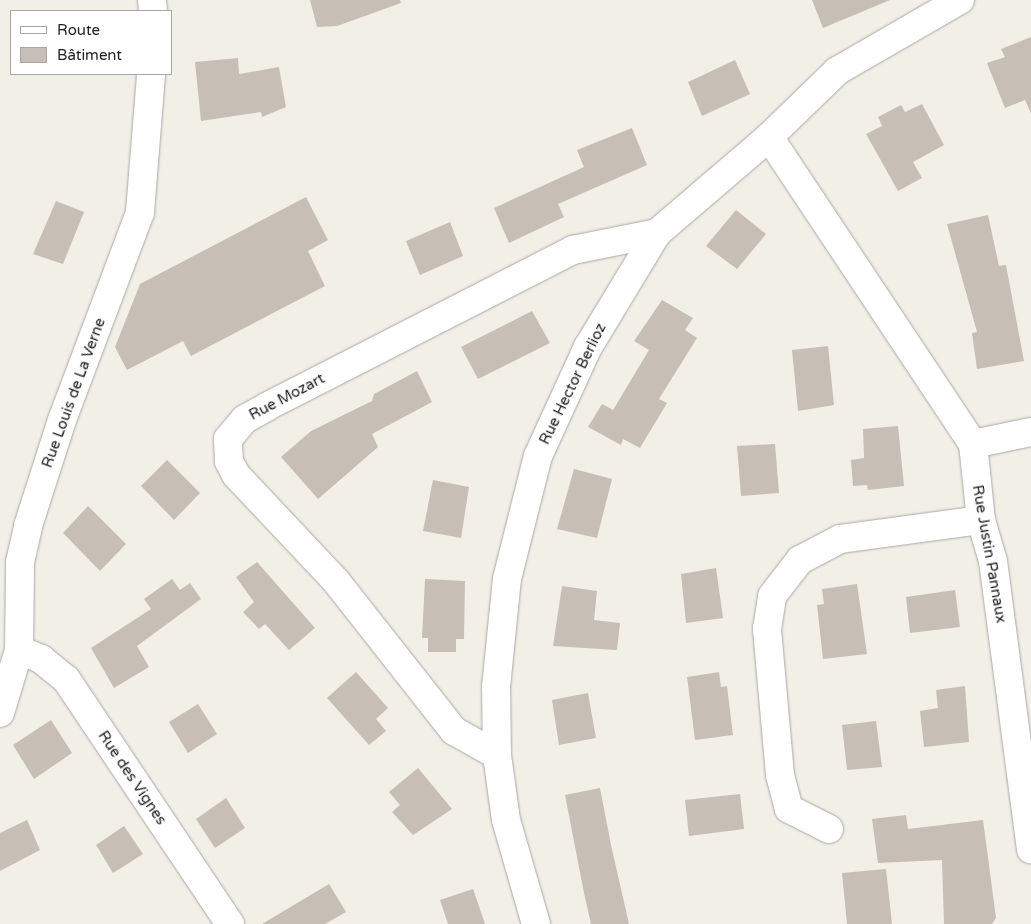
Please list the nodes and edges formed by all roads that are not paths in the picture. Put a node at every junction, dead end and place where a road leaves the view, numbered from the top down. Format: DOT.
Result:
graph roads {
  1 [pos="943,3"];
  2 [pos="151,75"];
  3 [pos="769,137"];
  4 [pos="657,233"];
  5 [pos="1031,432"];
  6 [pos="973,444"];
  7 [pos="980,520"];
  8 [pos="18,650"];
  9 [pos="1020,687"];
  10 [pos="0,713"];
  11 [pos="496,755"];
  12 [pos="828,829"];
  13 [pos="1031,850"];
  14 [pos="230,924"];
  15 [pos="536,924"];
  1 -- 3 [label="street, Rue Hector Berlioz"];
  2 -- 8 [label="street, Rue Louis de La Verne"];
  3 -- 4 [label="street, Rue Hector Berlioz"];
  3 -- 6 [label="street, Rue Justin Pannaux"];
  4 -- 11 [label="street, Rue Hector Berlioz"];
  4 -- 11 [label="street, Rue Mozart"];
  5 -- 6 [label="street"];
  6 -- 7 [label="street, Rue Justin Pannaux"];
  7 -- 9 [label="street, Rue Justin Pannaux"];
  7 -- 12 [label="street"];
  8 -- 10 [label="street, Rue Louis de La Verne"];
  8 -- 14 [label="street, Rue des Vignes"];
  9 -- 13 [label="street, Rue Justin Pannaux"];
  11 -- 15 [label="street, Rue Hector Berlioz"];
}
